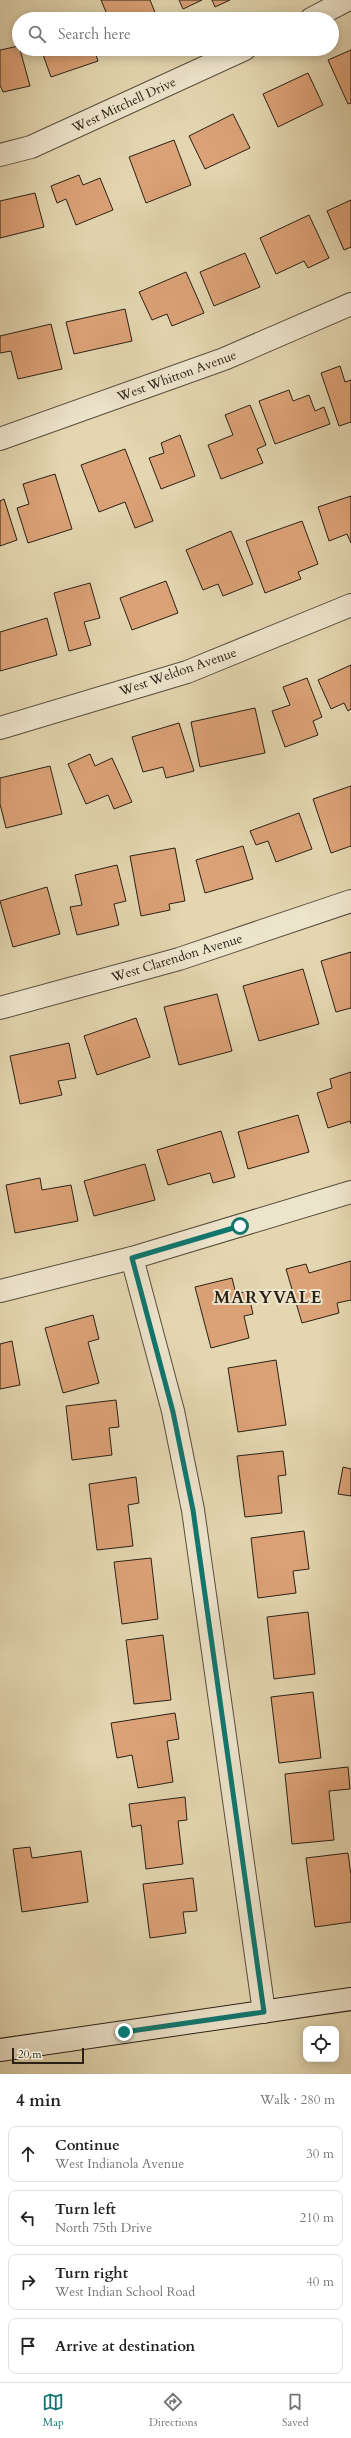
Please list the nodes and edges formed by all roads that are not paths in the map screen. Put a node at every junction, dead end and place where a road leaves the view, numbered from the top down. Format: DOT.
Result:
graph roads {
  1 [pos="347,0"];
  2 [pos="324,12"];
  3 [pos="230,56"];
  4 [pos="0,155"];
  5 [pos="351,304"];
  6 [pos="0,439"];
  7 [pos="351,605"];
  8 [pos="0,728"];
  9 [pos="351,901"];
  10 [pos="0,1008"];
  11 [pos="351,1192"];
  12 [pos="132,1258"];
  13 [pos="0,1291"];
  14 [pos="351,1999"];
  15 [pos="264,2012"];
  16 [pos="0,2050"];
  1 -- 2 [label="street"];
  3 -- 4 [label="street, West Mitchell Drive"];
  5 -- 6 [label="street, West Whitton Avenue"];
  7 -- 8 [label="street, West Weldon Avenue"];
  9 -- 10 [label="street, West Clarendon Avenue"];
  11 -- 12 [label="street"];
  12 -- 13 [label="street"];
  12 -- 15 [label="street"];
  14 -- 15 [label="street"];
  15 -- 16 [label="street"];
}
